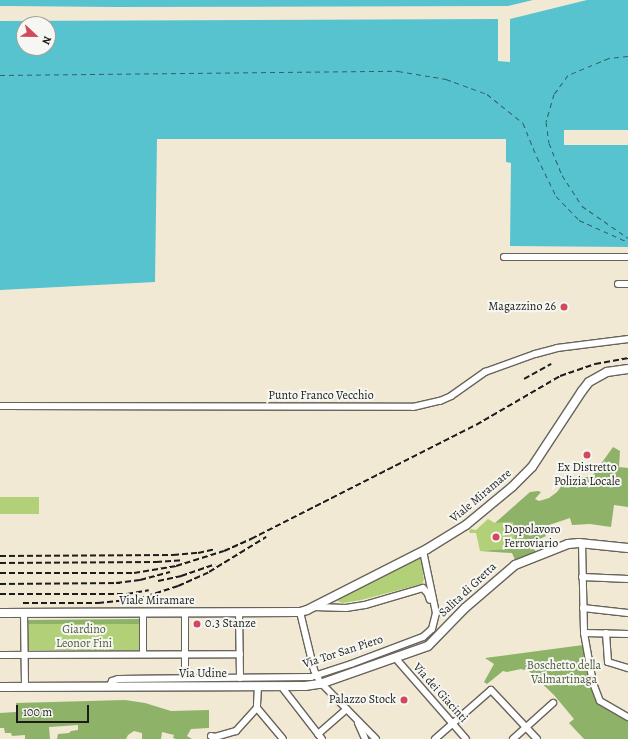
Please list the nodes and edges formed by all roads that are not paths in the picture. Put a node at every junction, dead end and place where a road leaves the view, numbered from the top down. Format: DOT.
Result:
graph roads {
  1 [pos="504,257"];
  2 [pos="628,257"];
  3 [pos="618,284"];
  4 [pos="628,284"];
  5 [pos="628,339"];
  6 [pos="628,369"];
  7 [pos="0,406"];
  8 [pos="582,543"];
  9 [pos="628,548"];
  10 [pos="423,551"];
  11 [pos="582,576"];
  12 [pos="628,579"];
  13 [pos="314,607"];
  14 [pos="583,608"];
  15 [pos="435,610"];
  16 [pos="239,612"];
  17 [pos="300,612"];
  18 [pos="0,613"];
  19 [pos="24,613"];
  20 [pos="143,613"];
  21 [pos="185,613"];
  22 [pos="628,613"];
  23 [pos="584,633"];
  24 [pos="606,633"];
  25 [pos="628,634"];
  26 [pos="0,654"];
  27 [pos="25,654"];
  28 [pos="143,654"];
  29 [pos="185,654"];
  30 [pos="240,654"];
  31 [pos="396,655"];
  32 [pos="628,668"];
  33 [pos="185,678"];
  34 [pos="240,678"];
  35 [pos="318,678"];
  36 [pos="258,686"];
  37 [pos="281,686"];
  38 [pos="324,686"];
  39 [pos="0,687"];
  40 [pos="25,687"];
  41 [pos="108,687"];
  42 [pos="553,703"];
  43 [pos="257,708"];
  44 [pos="347,709"];
  45 [pos="628,717"];
  46 [pos="356,718"];
  47 [pos="452,724"];
  48 [pos="526,727"];
  49 [pos="211,736"];
  50 [pos="320,736"];
  51 [pos="283,739"];
  52 [pos="365,739"];
  53 [pos="376,739"];
  54 [pos="435,739"];
  55 [pos="466,739"];
  56 [pos="513,739"];
  57 [pos="537,739"];
  1 -- 2 [label="street"];
  3 -- 4 [label="street"];
  5 -- 7 [label="street, Punto Franco Vecchio"];
  6 -- 10 [label="main road, Viale Miramare"];
  8 -- 9 [label="main road, Salita di Gretta"];
  8 -- 11 [label="street"];
  8 -- 31 [label="main road, Salita di Gretta"];
  10 -- 13 [label="main road, Viale Miramare"];
  10 -- 15 [label="street, Via Tor San Piero"];
  11 -- 12 [label="street"];
  11 -- 14 [label="street"];
  13 -- 15 [label="street, Viale Miramare"];
  13 -- 17 [label="main road, Viale Miramare"];
  14 -- 22 [label="street"];
  14 -- 23 [label="street"];
  15 -- 31 [label="street, Via Tor San Piero"];
  16 -- 17 [label="main road, Viale Miramare"];
  16 -- 21 [label="main road, Viale Miramare"];
  16 -- 30 [label="street"];
  17 -- 35 [label="street"];
  18 -- 19 [label="main road, Viale Miramare"];
  19 -- 20 [label="main road, Viale Miramare"];
  19 -- 27 [label="street"];
  20 -- 21 [label="main road, Viale Miramare"];
  20 -- 28 [label="street"];
  21 -- 29 [label="street"];
  23 -- 24 [label="street"];
  23 -- 45 [label="street"];
  24 -- 25 [label="street"];
  24 -- 32 [label="street"];
  26 -- 27 [label="street"];
  27 -- 28 [label="street"];
  27 -- 40 [label="street"];
  28 -- 29 [label="street"];
  29 -- 30 [label="street"];
  29 -- 33 [label="street"];
  30 -- 34 [label="street"];
  31 -- 35 [label="street, Via Tor San Piero"];
  31 -- 37 [label="main road, Via Udine"];
  31 -- 47 [label="street, Via dei Giacinti"];
  33 -- 34 [label="street, Via Tor San Piero"];
  33 -- 41 [label="street, Via Tor San Piero"];
  34 -- 35 [label="street, Via Tor San Piero"];
  36 -- 37 [label="main road, Via Udine"];
  36 -- 41 [label="main road, Via Udine"];
  36 -- 43 [label="street"];
  37 -- 50 [label="street"];
  38 -- 44 [label="street"];
  39 -- 40 [label="main road, Via Udine"];
  40 -- 41 [label="main road, Via Udine"];
  42 -- 48 [label="street"];
  43 -- 49 [label="street"];
  43 -- 51 [label="street"];
  44 -- 46 [label="street"];
  44 -- 50 [label="street"];
  46 -- 52 [label="street"];
  46 -- 53 [label="street"];
  47 -- 48 [label="street"];
  47 -- 54 [label="street"];
  47 -- 55 [label="street, Via dei Giacinti"];
  48 -- 56 [label="street"];
  48 -- 57 [label="street"];
}
